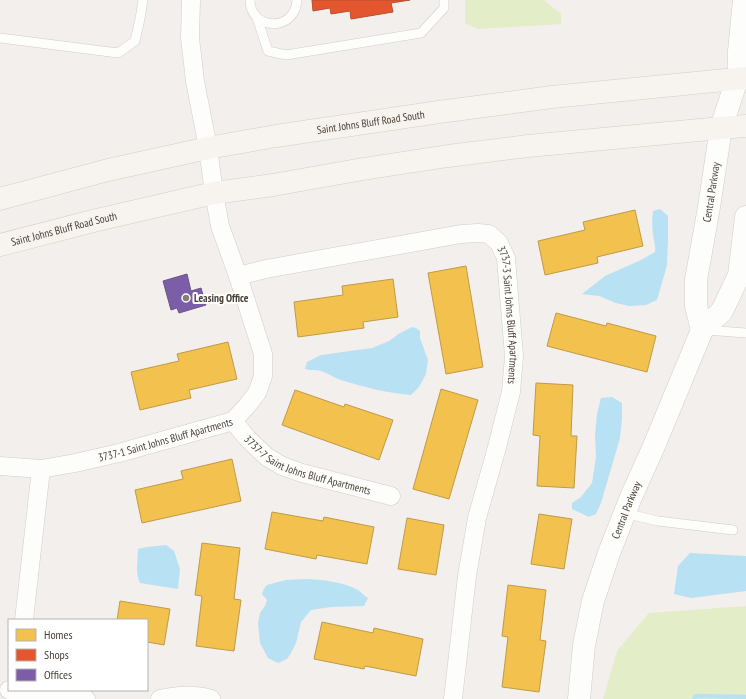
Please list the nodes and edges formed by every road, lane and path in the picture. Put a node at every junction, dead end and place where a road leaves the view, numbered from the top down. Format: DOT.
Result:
graph roads {
  1 [pos="143,0"];
  2 [pos="191,0"];
  3 [pos="250,0"];
  4 [pos="297,0"];
  5 [pos="444,0"];
  6 [pos="742,0"];
  7 [pos="257,18"];
  8 [pos="0,38"];
  9 [pos="741,79"];
  10 [pos="746,100"];
  11 [pos="746,126"];
  12 [pos="721,128"];
  13 [pos="208,148"];
  14 [pos="214,193"];
  15 [pos="0,199"];
  16 [pos="746,221"];
  17 [pos="0,245"];
  18 [pos="238,276"];
  19 [pos="702,330"];
  20 [pos="746,333"];
  21 [pos="233,421"];
  22 [pos="0,466"];
  23 [pos="41,469"];
  24 [pos="391,496"];
  25 [pos="624,513"];
  26 [pos="733,530"];
  27 [pos="24,619"];
  28 [pos="18,691"];
  29 [pos="86,699"];
  30 [pos="160,699"];
  31 [pos="211,699"];
  32 [pos="452,699"];
  33 [pos="579,699"];
  1 -- 8 [label="lane"];
  2 -- 13 [label="street, 3737-1 Saint Johns Bluff Apartments"];
  3 -- 7 [label="lane"];
  4 -- 7 [label="lane"];
  5 -- 7 [label="lane"];
  6 -- 9 [label="street"];
  9 -- 10 [label="street"];
  9 -- 12 [label="street, Central Parkway"];
  9 -- 13 [label="main road, Saint Johns Bluff Road South"];
  11 -- 12 [label="main road, Saint Johns Bluff Road South"];
  12 -- 14 [label="main road, Saint Johns Bluff Road South"];
  12 -- 19 [label="street, Central Parkway"];
  13 -- 14 [label="street, 3737-1 Saint Johns Bluff Apartments"];
  13 -- 15 [label="main road, Saint Johns Bluff Road South"];
  14 -- 17 [label="main road, Saint Johns Bluff Road South"];
  14 -- 18 [label="street, 3737-1 Saint Johns Bluff Apartments"];
  16 -- 19 [label="street, Central Parkway"];
  18 -- 21 [label="street, 3737-1 Saint Johns Bluff Apartments"];
  18 -- 32 [label="street, 3737-3 Saint Johns Bluff Apartments"];
  19 -- 20 [label="lane"];
  19 -- 25 [label="street, Central Parkway"];
  21 -- 23 [label="street, 3737-1 Saint Johns Bluff Apartments"];
  21 -- 24 [label="street, 3737-7 Saint Johns Bluff Apartments"];
  22 -- 23 [label="street, 3737-1 Saint Johns Bluff Apartments"];
  23 -- 27 [label="street"];
  25 -- 26 [label="lane"];
  25 -- 33 [label="street, Central Parkway"];
  28 -- 29 [label="street"];
  30 -- 31 [label="street"];
}
